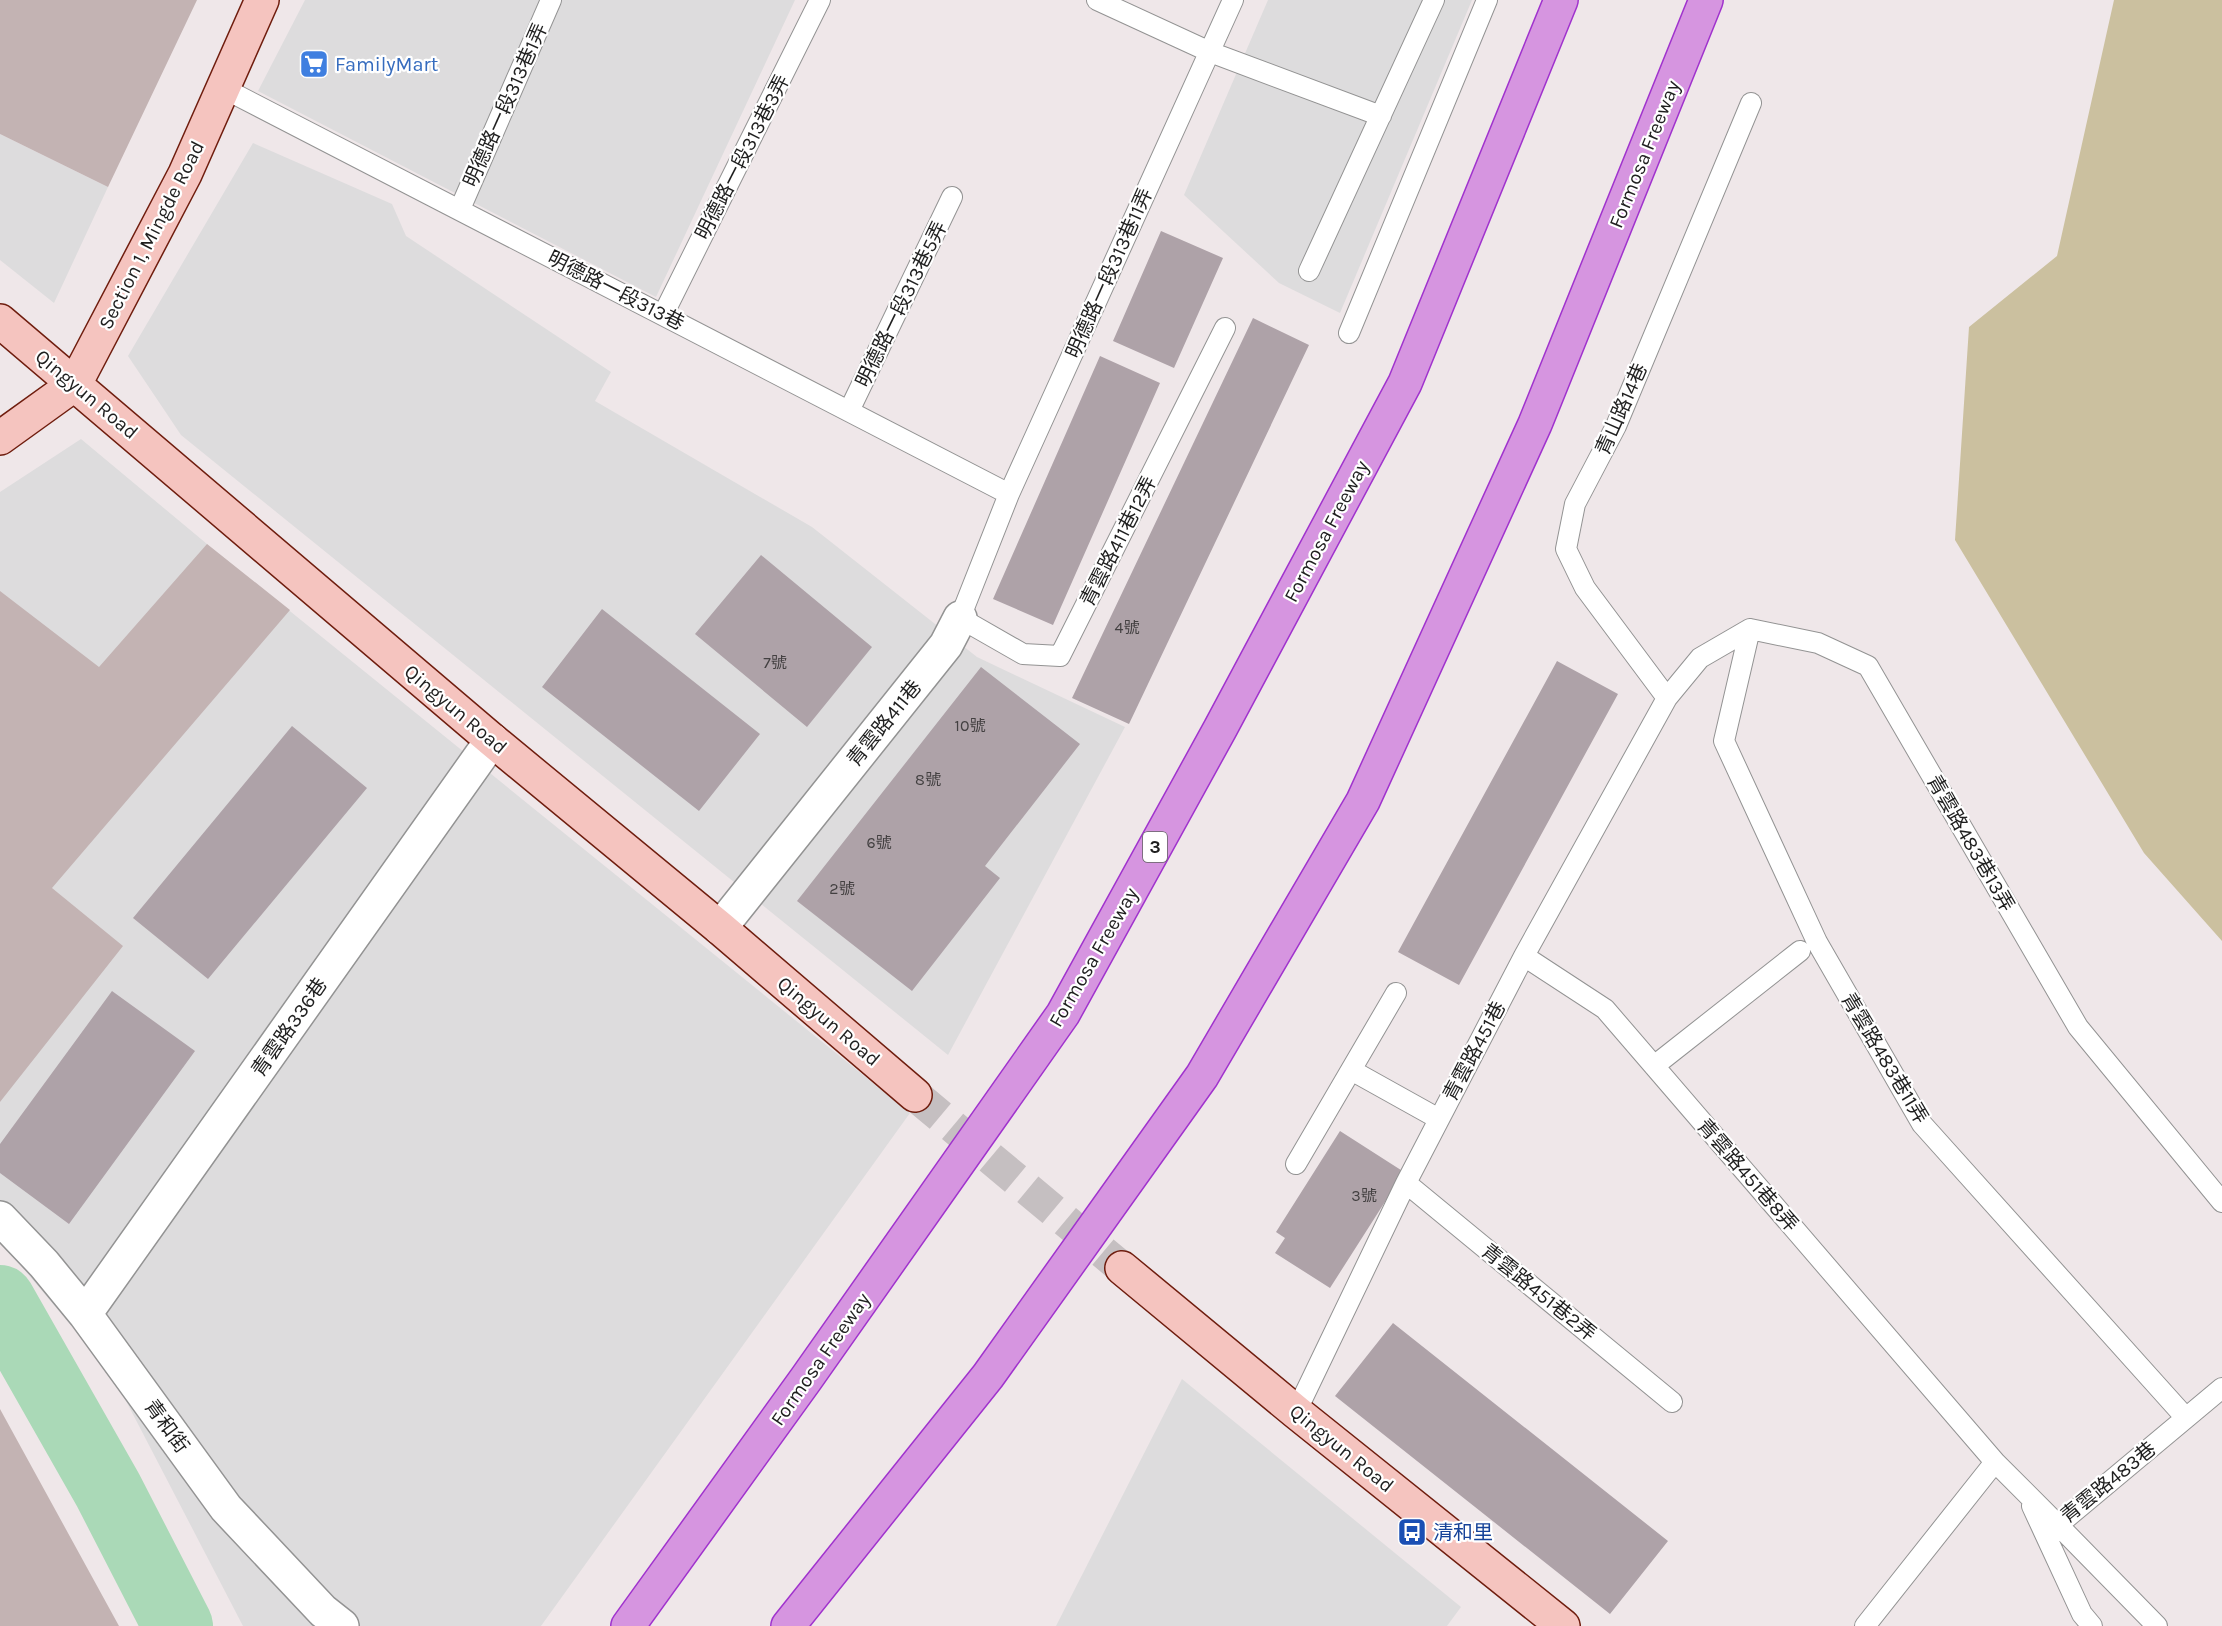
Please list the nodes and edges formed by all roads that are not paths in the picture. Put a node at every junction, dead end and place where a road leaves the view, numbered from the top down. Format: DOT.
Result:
graph roads {
  1 [pos="262,0"];
  2 [pos="551,0"];
  3 [pos="820,0"];
  4 [pos="1097,0"];
  5 [pos="1233,0"];
  6 [pos="1434,0"];
  7 [pos="1487,0"];
  8 [pos="1561,0"];
  9 [pos="1706,0"];
  10 [pos="1210,52"];
  11 [pos="223,88"];
  12 [pos="1751,103"];
  13 [pos="1381,116"];
  14 [pos="952,197"];
  15 [pos="460,209"];
  16 [pos="1310,271"];
  17 [pos="663,315"];
  18 [pos="0,321"];
  19 [pos="1225,328"];
  20 [pos="1349,333"];
  21 [pos="75,384"];
  22 [pos="849,411"];
  23 [pos="0,438"];
  24 [pos="1009,494"];
  25 [pos="960,618"];
  26 [pos="1749,629"];
  27 [pos="1667,698"];
  28 [pos="492,740"];
  29 [pos="720,928"];
  30 [pos="1800,951"];
  31 [pos="1524,956"];
  32 [pos="1396,993"];
  33 [pos="1654,1066"];
  34 [pos="1351,1070"];
  35 [pos="915,1095"];
  36 [pos="1439,1119"];
  37 [pos="1296,1164"];
  38 [pos="1406,1183"];
  39 [pos="2222,1202"];
  40 [pos="0,1218"];
  41 [pos="1122,1268"];
  42 [pos="85,1314"];
  43 [pos="2222,1388"];
  44 [pos="1672,1402"];
  45 [pos="1296,1412"];
  46 [pos="2186,1418"];
  47 [pos="1995,1462"];
  48 [pos="2026,1492"];
  49 [pos="2058,1525"];
  50 [pos="342,1626"];
  51 [pos="628,1626"];
  52 [pos="788,1626"];
  53 [pos="1563,1626"];
  54 [pos="1865,1626"];
  55 [pos="2092,1626"];
  56 [pos="2157,1626"];
  1 -- 11 [label="street, Section 1, Mingde Road"];
  2 -- 15 [label="lane, 明德路一段313巷1弄"];
  3 -- 17 [label="lane, 明德路一段313巷3弄"];
  4 -- 10 [label="lane"];
  5 -- 10 [label="lane, 明德路一段313巷11弄"];
  6 -- 13 [label="lane"];
  7 -- 20 [label="lane"];
  8 -- 51 [label="highway, Formosa Freeway / 3"];
  9 -- 52 [label="highway, Formosa Freeway"];
  10 -- 13 [label="lane"];
  10 -- 24 [label="lane, 明德路一段313巷11弄"];
  11 -- 15 [label="lane, 明德路一段313巷"];
  11 -- 21 [label="street, Section 1, Mingde Road"];
  12 -- 27 [label="lane, 青山路14巷"];
  13 -- 16 [label="lane"];
  14 -- 22 [label="lane, 明德路一段313巷5弄"];
  15 -- 17 [label="lane, 明德路一段313巷"];
  17 -- 22 [label="lane, 明德路一段313巷"];
  18 -- 21 [label="street, Qingyun Road"];
  19 -- 25 [label="lane, 青雲路411巷12弄"];
  21 -- 23 [label="street, Section 1, Mingde Road"];
  21 -- 28 [label="street, Qingyun Road"];
  22 -- 24 [label="lane, 明德路一段313巷"];
  24 -- 25 [label="lane, 青雲路411巷"];
  25 -- 29 [label="street, 青雲路411巷"];
  26 -- 27 [label="lane"];
  26 -- 39 [label="lane, 青雲路483巷13弄"];
  26 -- 46 [label="lane, 青雲路483巷11弄"];
  27 -- 31 [label="lane, 青雲路451巷"];
  28 -- 29 [label="street, Qingyun Road"];
  28 -- 42 [label="street, 青雲路336巷"];
  29 -- 35 [label="street, Qingyun Road"];
  30 -- 33 [label="lane"];
  31 -- 33 [label="lane, 青雲路451巷8弄"];
  31 -- 36 [label="lane, 青雲路451巷"];
  32 -- 34 [label="lane"];
  33 -- 47 [label="lane, 青雲路451巷8弄"];
  34 -- 36 [label="lane"];
  34 -- 37 [label="lane"];
  36 -- 38 [label="lane, 青雲路451巷"];
  38 -- 44 [label="lane, 青雲路451巷2弄"];
  38 -- 45 [label="lane, 青雲路451巷"];
  40 -- 42 [label="street, 青和街"];
  41 -- 45 [label="street, Qingyun Road"];
  42 -- 50 [label="street, 青和街"];
  43 -- 46 [label="lane, 青雲路483巷"];
  45 -- 53 [label="street, Qingyun Road"];
  46 -- 49 [label="lane, 青雲路483巷"];
  47 -- 48 [label="lane, 青雲路483巷"];
  47 -- 54 [label="lane"];
  48 -- 49 [label="lane, 青雲路483巷"];
  48 -- 55 [label="lane"];
  49 -- 56 [label="lane"];
}
